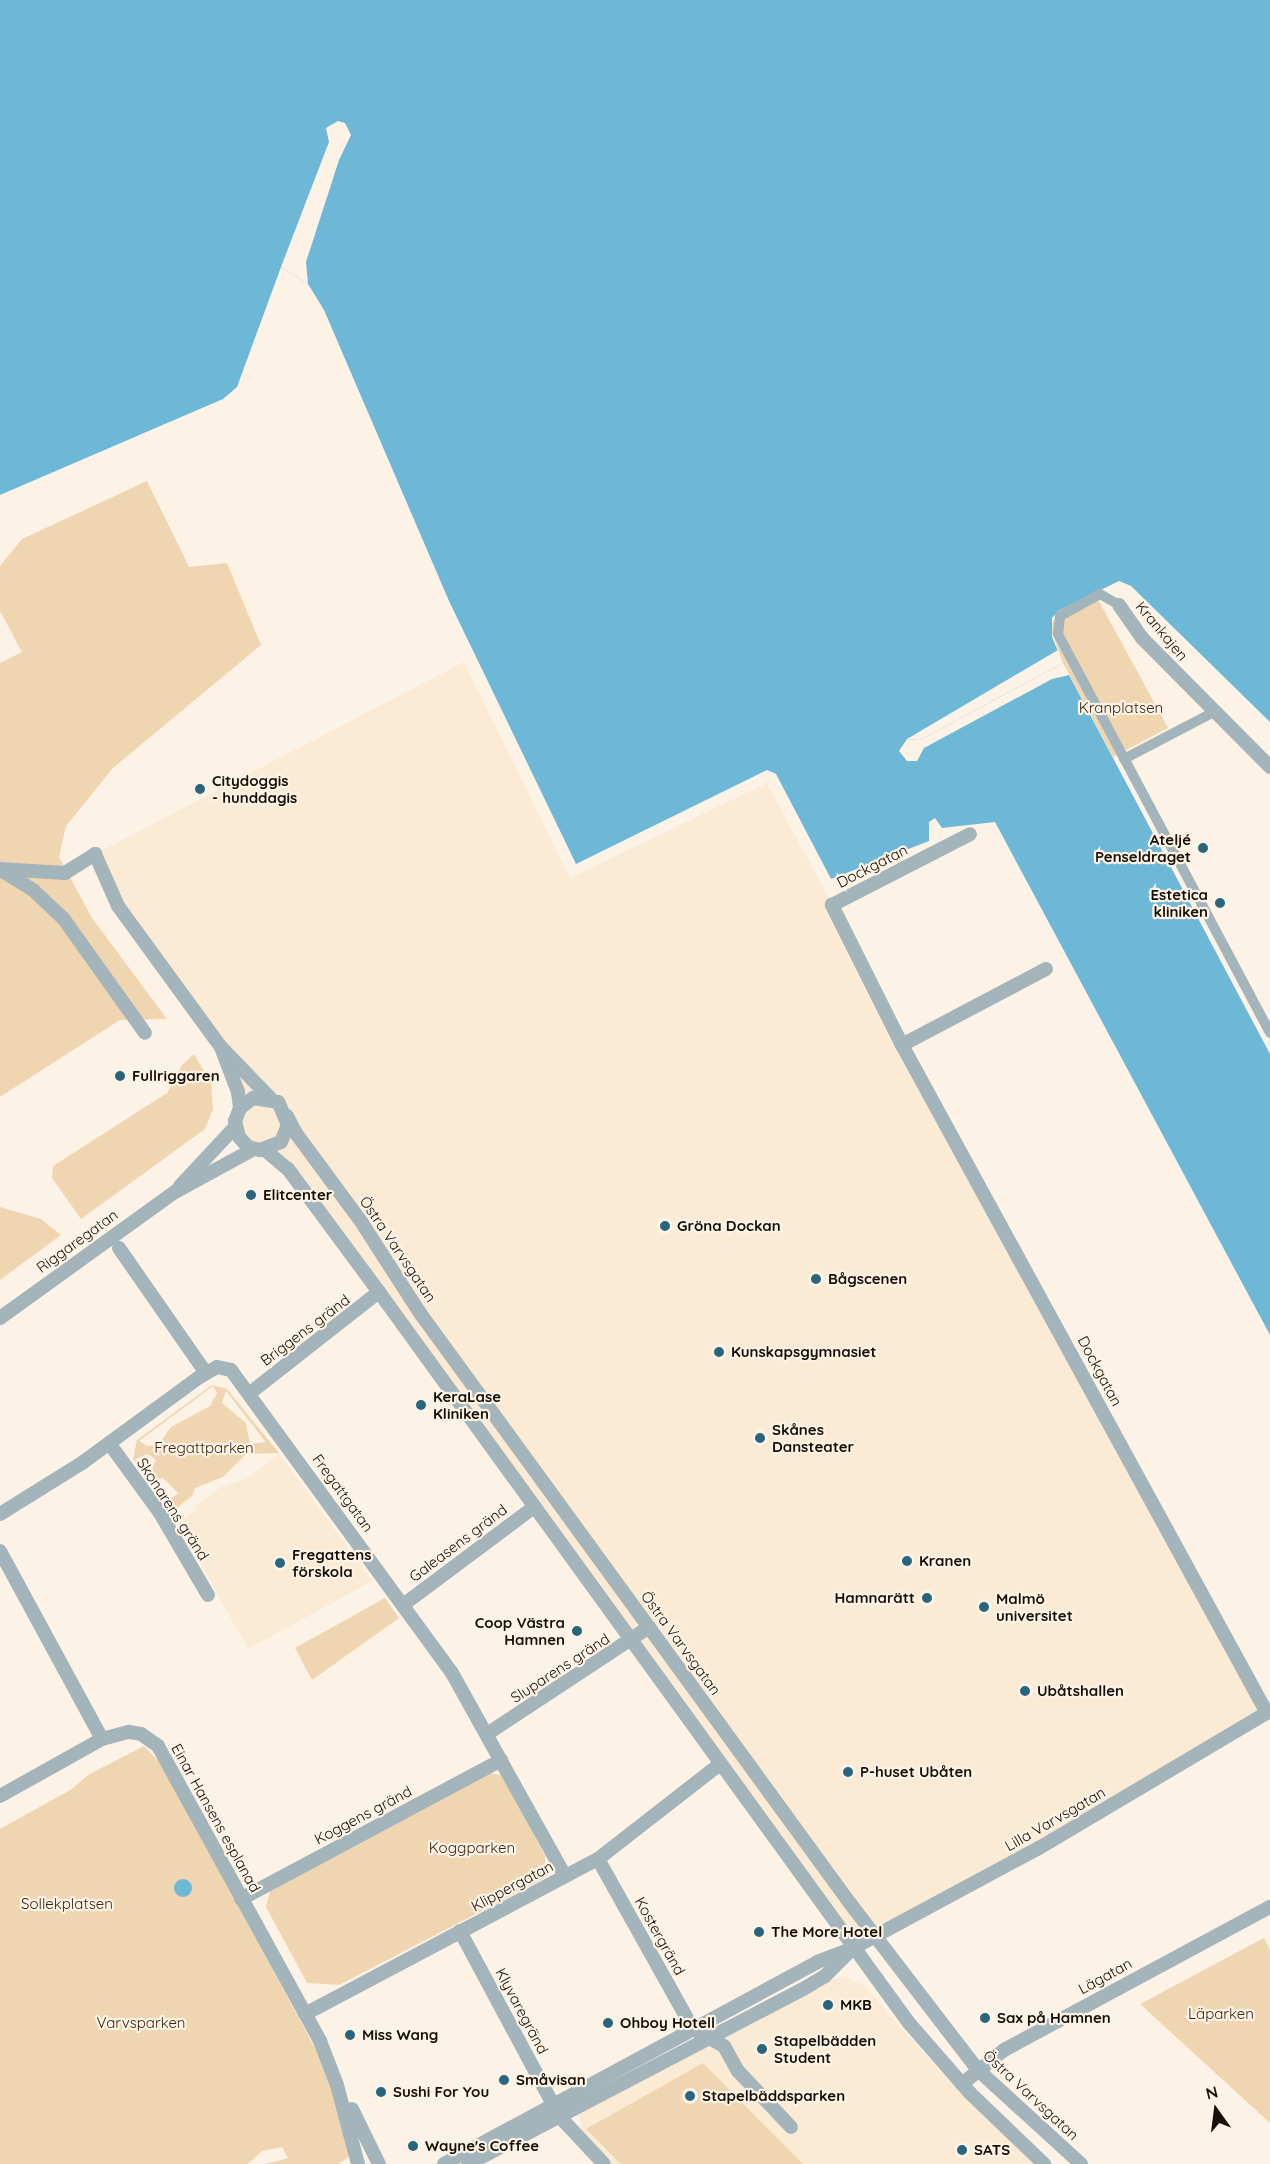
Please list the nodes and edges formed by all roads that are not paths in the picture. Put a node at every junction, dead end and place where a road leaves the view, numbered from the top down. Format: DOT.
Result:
graph roads {
  1 [pos="1119,605"];
  2 [pos="1212,713"];
  3 [pos="1124,759"];
  4 [pos="1270,767"];
  5 [pos="970,834"];
  6 [pos="0,870"];
  7 [pos="1046,969"];
  8 [pos="145,1033"];
  9 [pos="1270,1033"];
  10 [pos="902,1045"];
  11 [pos="221,1047"];
  12 [pos="270,1098"];
  13 [pos="240,1108"];
  14 [pos="287,1116"];
  15 [pos="235,1127"];
  16 [pos="260,1150"];
  17 [pos="175,1192"];
  18 [pos="119,1248"];
  19 [pos="380,1292"];
  20 [pos="0,1318"];
  21 [pos="206,1373"];
  22 [pos="250,1392"];
  23 [pos="109,1443"];
  24 [pos="534,1507"];
  25 [pos="0,1514"];
  26 [pos="0,1551"];
  27 [pos="208,1595"];
  28 [pos="403,1605"];
  29 [pos="649,1627"];
  30 [pos="631,1641"];
  31 [pos="1268,1712"];
  32 [pos="487,1734"];
  33 [pos="102,1739"];
  34 [pos="501,1760"];
  35 [pos="720,1764"];
  36 [pos="0,1796"];
  37 [pos="598,1859"];
  38 [pos="565,1876"];
  39 [pos="241,1899"];
  40 [pos="1270,1907"];
  41 [pos="460,1931"];
  42 [pos="876,1936"];
  43 [pos="853,1948"];
  44 [pos="304,2014"];
  45 [pos="693,2029"];
  46 [pos="712,2037"];
  47 [pos="977,2069"];
  48 [pos="962,2084"];
  49 [pos="337,2085"];
  50 [pos="557,2112"];
  51 [pos="791,2127"];
  52 [pos="358,2164"];
  53 [pos="379,2164"];
  54 [pos="444,2164"];
  55 [pos="468,2164"];
  56 [pos="604,2164"];
  57 [pos="1044,2164"];
  58 [pos="1081,2164"];
  1 -- 2 [label="street, Krankajen"];
  1 -- 3 [label="street, Krankajen"];
  2 -- 3 [label="street"];
  2 -- 4 [label="street, Krankajen"];
  3 -- 9 [label="street, Krankajen"];
  5 -- 10 [label="street, Dockgatan"];
  6 -- 8 [label="street"];
  6 -- 11 [label="street"];
  7 -- 10 [label="street"];
  10 -- 31 [label="street, Dockgatan"];
  11 -- 12 [label="street"];
  11 -- 13 [label="street"];
  12 -- 13 [label="street"];
  12 -- 14 [label="street"];
  13 -- 15 [label="street"];
  14 -- 16 [label="street"];
  14 -- 29 [label="street, Östra Varvsgatan"];
  15 -- 16 [label="street"];
  15 -- 17 [label="street, Riggaregatan"];
  16 -- 17 [label="street, Riggaregatan"];
  16 -- 19 [label="street"];
  17 -- 20 [label="street, Riggaregatan"];
  18 -- 21 [label="street"];
  19 -- 22 [label="street, Briggens gränd"];
  19 -- 24 [label="street"];
  21 -- 22 [label="street, Fregattgatan"];
  21 -- 23 [label="street"];
  22 -- 28 [label="street, Fregattgatan"];
  23 -- 25 [label="street"];
  23 -- 27 [label="street, Skonarens gränd"];
  24 -- 28 [label="street, Galeasens gränd"];
  24 -- 30 [label="street"];
  26 -- 33 [label="street"];
  28 -- 32 [label="street, Fregattgatan"];
  29 -- 30 [label="street, Sluparens gränd"];
  29 -- 42 [label="street, Östra Varvsgatan"];
  30 -- 32 [label="street, Sluparens gränd"];
  30 -- 35 [label="street"];
  31 -- 42 [label="street, Lilla Varvsgatan"];
  32 -- 34 [label="street, Fregattgatan"];
  33 -- 36 [label="street, Einar Hansens esplanad"];
  33 -- 39 [label="street, Einar Hansens esplanad"];
  34 -- 38 [label="street, Fregattgatan"];
  34 -- 39 [label="street, Koggens gränd"];
  35 -- 37 [label="street, Klippergatan"];
  35 -- 43 [label="street"];
  37 -- 38 [label="street, Klippergatan"];
  37 -- 45 [label="street, Kostergränd"];
  38 -- 41 [label="street, Klippergatan"];
  39 -- 44 [label="street, Einar Hansens esplanad"];
  40 -- 47 [label="street, Lägatan"];
  41 -- 44 [label="street, Klippergatan"];
  41 -- 50 [label="street, Klyvaregränd"];
  42 -- 43 [label="street, Lilla Varvsgatan"];
  42 -- 47 [label="street, Östra Varvsgatan"];
  43 -- 45 [label="street, Lilla Varvsgatan"];
  43 -- 46 [label="street, Lilla Varvsgatan"];
  43 -- 48 [label="street"];
  44 -- 49 [label="street, Einar Hansens esplanad"];
  45 -- 46 [label="street"];
  45 -- 50 [label="street, Lilla Varvsgatan"];
  46 -- 50 [label="street, Lilla Varvsgatan"];
  46 -- 51 [label="street"];
  47 -- 48 [label="street, Lägatan"];
  47 -- 58 [label="street, Östra Varvsgatan"];
  48 -- 57 [label="street"];
  49 -- 52 [label="street, Einar Hansens esplanad"];
  49 -- 53 [label="street, Einar Hansens esplanad"];
  50 -- 54 [label="street, Lilla Varvsgatan"];
  50 -- 55 [label="street, Lilla Varvsgatan"];
  50 -- 56 [label="street, Klyvaregränd"];
}
